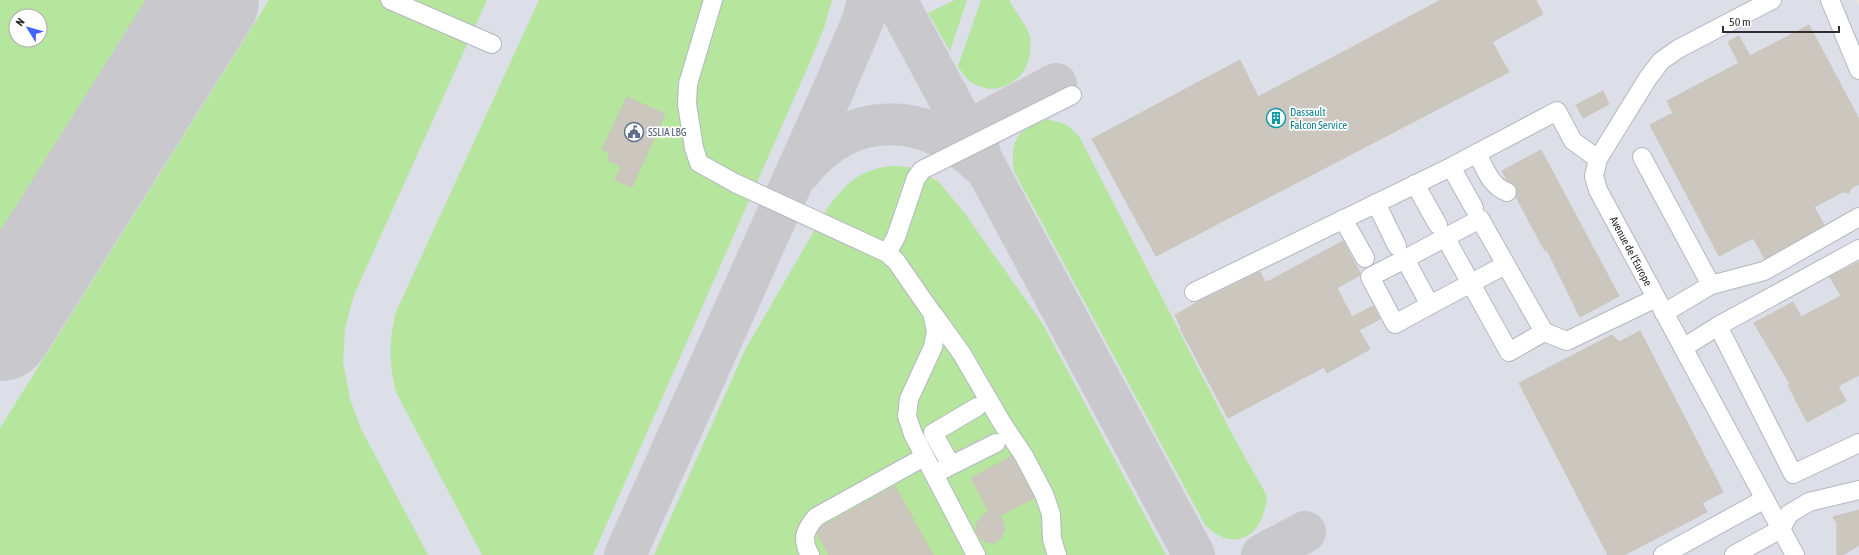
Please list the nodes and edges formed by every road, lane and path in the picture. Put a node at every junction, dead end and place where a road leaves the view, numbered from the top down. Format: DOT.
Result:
graph roads {
  1 [pos="390,0"];
  2 [pos="713,0"];
  3 [pos="1772,0"];
  4 [pos="1830,0"];
  5 [pos="492,44"];
  6 [pos="1859,70"];
  7 [pos="1072,95"];
  8 [pos="1477,153"];
  9 [pos="1642,157"];
  10 [pos="1598,159"];
  11 [pos="1451,167"];
  12 [pos="1415,184"];
  13 [pos="1507,192"];
  14 [pos="1376,203"];
  15 [pos="1474,208"];
  16 [pos="1859,217"];
  17 [pos="1343,219"];
  18 [pos="1441,231"];
  19 [pos="1859,249"];
  20 [pos="1401,252"];
  21 [pos="887,253"];
  22 [pos="1365,258"];
  23 [pos="1505,265"];
  24 [pos="1470,284"];
  25 [pos="1711,285"];
  26 [pos="1194,292"];
  27 [pos="1430,305"];
  28 [pos="1660,305"];
  29 [pos="932,313"];
  30 [pos="1718,326"];
  31 [pos="1544,332"];
  32 [pos="1683,348"];
  33 [pos="977,407"];
  34 [pos="996,443"];
  35 [pos="1859,443"];
  36 [pos="924,456"];
  37 [pos="951,466"];
  38 [pos="934,474"];
  39 [pos="1859,490"];
  40 [pos="1765,499"];
  41 [pos="1781,529"];
  42 [pos="810,555"];
  43 [pos="976,555"];
  44 [pos="1057,555"];
  45 [pos="1663,555"];
  46 [pos="1734,555"];
  47 [pos="1794,555"];
  1 -- 5 [label="street"];
  2 -- 21 [label="street"];
  3 -- 10 [label="street, Avenue de l'Europe"];
  4 -- 6 [label="street"];
  7 -- 21 [label="street"];
  8 -- 10 [label="street"];
  8 -- 11 [label="street"];
  8 -- 13 [label="street"];
  9 -- 25 [label="street"];
  10 -- 28 [label="street, Avenue de l'Europe"];
  11 -- 12 [label="street"];
  11 -- 15 [label="street"];
  12 -- 14 [label="street"];
  12 -- 18 [label="street"];
  14 -- 17 [label="street"];
  14 -- 20 [label="street"];
  16 -- 25 [label="street"];
  17 -- 22 [label="street"];
  17 -- 26 [label="street"];
  18 -- 20 [label="street"];
  18 -- 23 [label="street"];
  18 -- 24 [label="street"];
  19 -- 30 [label="street"];
  20 -- 27 [label="street"];
  20 -- 27 [label="street"];
  21 -- 29 [label="street"];
  23 -- 24 [label="street"];
  23 -- 31 [label="street"];
  24 -- 27 [label="street"];
  24 -- 31 [label="street"];
  25 -- 28 [label="street"];
  28 -- 31 [label="street"];
  28 -- 32 [label="street, Avenue de l'Europe"];
  29 -- 36 [label="street"];
  29 -- 44 [label="street"];
  30 -- 32 [label="street"];
  30 -- 35 [label="street"];
  32 -- 40 [label="street, Avenue de l'Europe"];
  33 -- 37 [label="street"];
  34 -- 37 [label="street"];
  36 -- 38 [label="street"];
  36 -- 42 [label="street"];
  37 -- 38 [label="street"];
  38 -- 43 [label="street"];
  39 -- 41 [label="street"];
  40 -- 41 [label="street, Avenue de l'Europe"];
  40 -- 45 [label="street"];
  41 -- 46 [label="street"];
  41 -- 47 [label="street, Avenue de l'Europe"];
}
